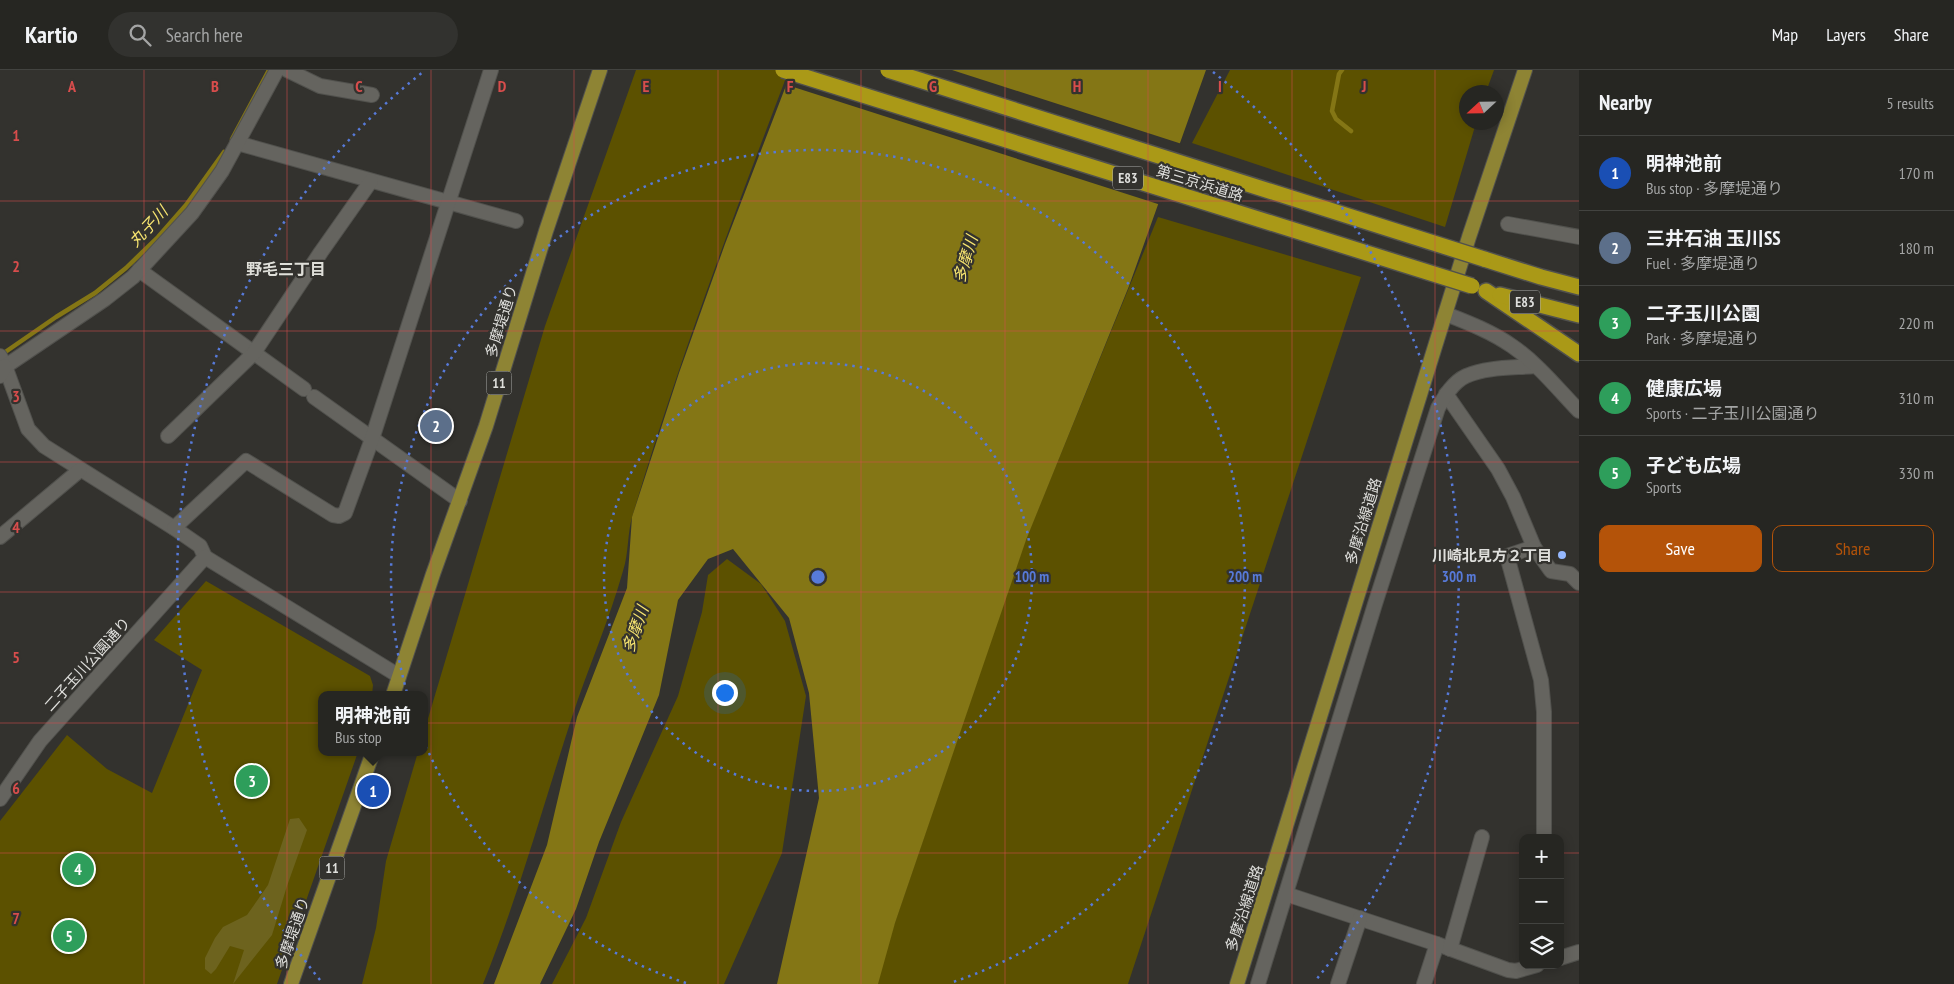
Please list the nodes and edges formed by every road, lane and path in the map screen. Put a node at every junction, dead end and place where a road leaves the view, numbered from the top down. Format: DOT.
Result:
graph roads {
  1 [pos="277,70"];
  2 [pos="287,70"];
  3 [pos="491,70"];
  4 [pos="600,70"];
  5 [pos="783,70"];
  6 [pos="888,70"];
  7 [pos="1525,70"];
  8 [pos="372,95"];
  9 [pos="237,143"];
  10 [pos="371,181"];
  11 [pos="449,202"];
  12 [pos="516,221"];
  13 [pos="1508,224"];
  14 [pos="1579,237"];
  15 [pos="139,270"];
  16 [pos="1579,287"];
  17 [pos="1479,289"];
  18 [pos="1446,314"];
  19 [pos="1579,315"];
  20 [pos="253,354"];
  21 [pos="1579,354"];
  22 [pos="1535,366"];
  23 [pos="1,367"];
  24 [pos="1446,394"];
  25 [pos="1579,411"];
  26 [pos="168,436"];
  27 [pos="372,440"];
  28 [pos="80,470"];
  29 [pos="460,501"];
  30 [pos="174,528"];
  31 [pos="0,537"];
  32 [pos="1534,547"];
  33 [pos="205,557"];
  34 [pos="1579,583"];
  35 [pos="399,676"];
  36 [pos="394,691"];
  37 [pos="372,756"];
  38 [pos="0,799"];
  39 [pos="1544,834"];
  40 [pos="1482,837"];
  41 [pos="1286,894"];
  42 [pos="1360,918"];
  43 [pos="1444,946"];
  44 [pos="1579,952"];
  45 [pos="1564,957"];
  46 [pos="1522,969"];
  47 [pos="1527,969"];
  48 [pos="291,984"];
  49 [pos="1237,984"];
  50 [pos="1258,984"];
  51 [pos="1338,984"];
  52 [pos="1424,984"];
  53 [pos="1516,984"];
  1 -- 9 [label="street"];
  2 -- 8 [label="street"];
  3 -- 11 [label="street"];
  4 -- 29 [label="main road, 多摩堤通り / 11"];
  5 -- 17 [label="highway, 第三京浜道路 / E83, bridge"];
  6 -- 16 [label="highway, 第三京浜道路 / E83, bridge"];
  7 -- 18 [label="main road, 多摩沿線道路"];
  9 -- 10 [label="street"];
  9 -- 15 [label="street"];
  10 -- 11 [label="street"];
  10 -- 20 [label="street"];
  11 -- 12 [label="street"];
  11 -- 27 [label="street"];
  13 -- 14 [label="street"];
  15 -- 20 [label="street"];
  15 -- 23 [label="street"];
  17 -- 19 [label="highway, 第三京浜道路 / E83"];
  17 -- 21 [label="highway"];
  18 -- 22 [label="street"];
  18 -- 49 [label="main road, 多摩沿線道路"];
  20 -- 26 [label="street"];
  20 -- 27 [label="street"];
  22 -- 24 [label="street"];
  22 -- 25 [label="street"];
  23 -- 28 [label="street"];
  24 -- 32 [label="street"];
  24 -- 41 [label="street"];
  27 -- 29 [label="street"];
  27 -- 30 [label="street"];
  28 -- 30 [label="street"];
  28 -- 31 [label="street"];
  29 -- 35 [label="main road, 多摩堤通り / 11"];
  30 -- 33 [label="street"];
  32 -- 34 [label="street"];
  32 -- 39 [label="street"];
  33 -- 35 [label="street"];
  33 -- 38 [label="street, 二子玉川公園通り"];
  35 -- 36 [label="main road, 多摩堤通り / 11"];
  37 -- 48 [label="main road, 多摩堤通り / 11"];
  40 -- 43 [label="street"];
  41 -- 42 [label="street"];
  41 -- 50 [label="street"];
  42 -- 43 [label="street"];
  42 -- 51 [label="street"];
  43 -- 46 [label="street"];
  43 -- 52 [label="street"];
  44 -- 45 [label="street"];
  47 -- 53 [label="street"];
}
